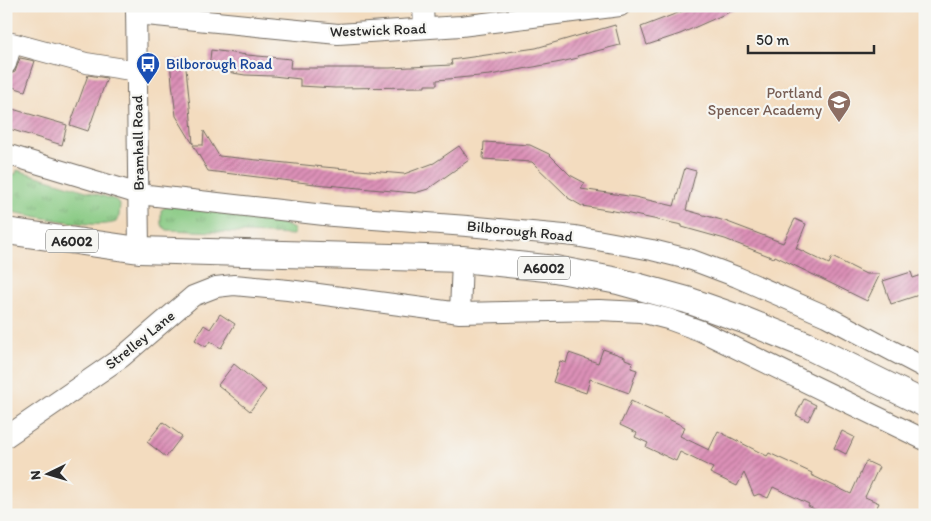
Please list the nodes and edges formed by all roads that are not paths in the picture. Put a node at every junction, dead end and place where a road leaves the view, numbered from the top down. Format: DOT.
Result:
graph roads {
  1 [pos="423,6"];
  2 [pos="620,6"];
  3 [pos="136,10"];
  4 [pos="424,28"];
  5 [pos="6,64"];
  6 [pos="137,71"];
  7 [pos="6,154"];
  8 [pos="139,194"];
  9 [pos="6,231"];
  10 [pos="139,250"];
  11 [pos="462,259"];
  12 [pos="460,313"];
  13 [pos="925,368"];
  14 [pos="925,404"];
  15 [pos="6,437"];
  16 [pos="925,440"];
  1 -- 4 [label="street"];
  2 -- 4 [label="street, Westwick Road"];
  3 -- 4 [label="street, Westwick Road"];
  3 -- 6 [label="street, Bramhall Road"];
  5 -- 6 [label="street"];
  6 -- 8 [label="street, Bramhall Road"];
  7 -- 8 [label="street, Bilborough Road"];
  8 -- 10 [label="street, Bramhall Road"];
  8 -- 13 [label="street, Bilborough Road"];
  9 -- 10 [label="main road, A6002"];
  10 -- 11 [label="main road, A6002"];
  11 -- 12 [label="street"];
  11 -- 14 [label="main road, A6002"];
  12 -- 15 [label="street, Strelley Lane"];
  12 -- 16 [label="street"];
}
